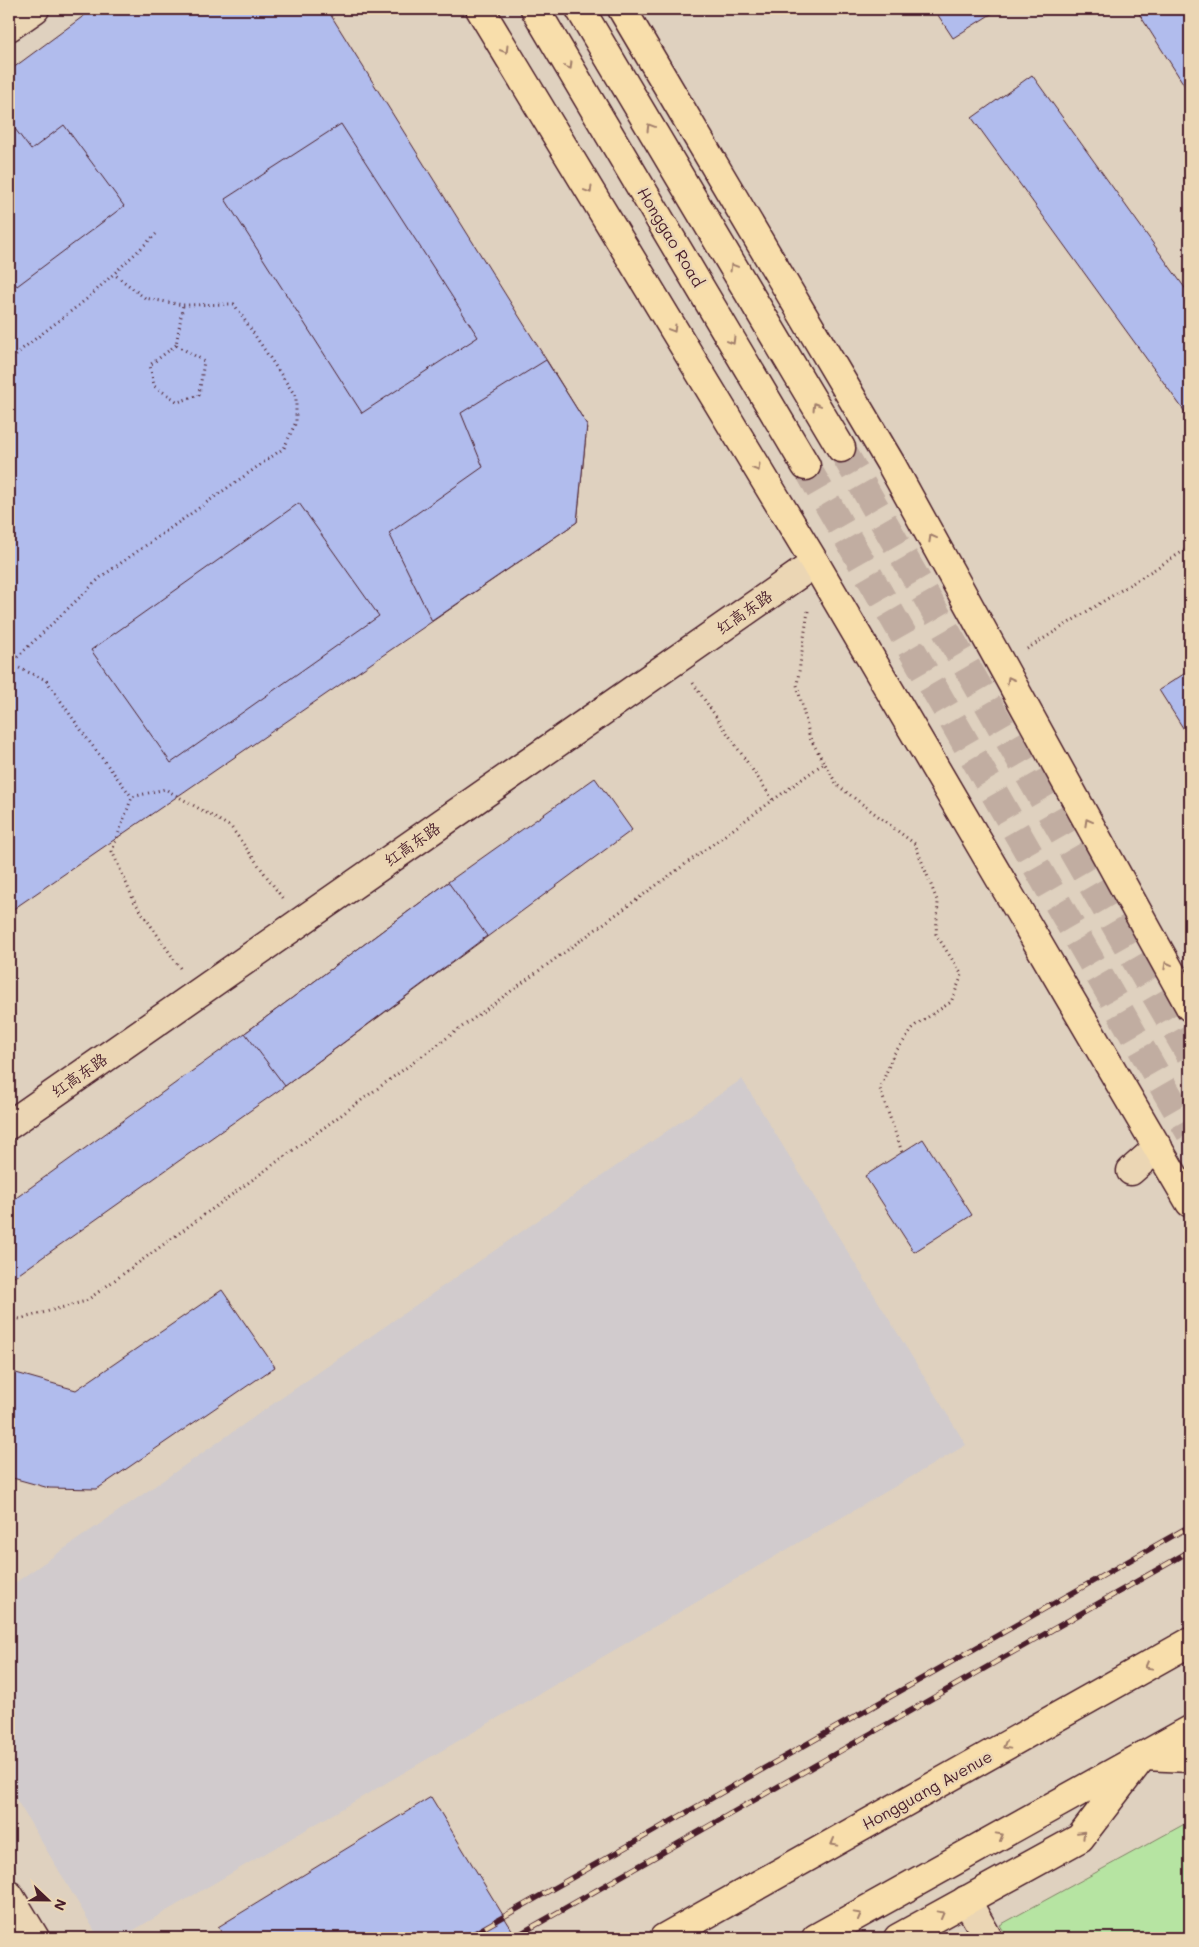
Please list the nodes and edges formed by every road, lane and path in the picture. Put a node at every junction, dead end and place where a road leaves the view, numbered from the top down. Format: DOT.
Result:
graph roads {
  1 [pos="35,9"];
  2 [pos="480,9"];
  3 [pos="535,9"];
  4 [pos="580,9"];
  5 [pos="622,9"];
  6 [pos="9,28"];
  7 [pos="156,234"];
  8 [pos="114,274"];
  9 [pos="183,306"];
  10 [pos="176,345"];
  11 [pos="9,363"];
  12 [pos="841,448"];
  13 [pos="806,466"];
  14 [pos="1190,547"];
  15 [pos="815,563"];
  16 [pos="808,610"];
  17 [pos="677,659"];
  18 [pos="9,664"];
  19 [pos="1001,665"];
  20 [pos="824,762"];
  21 [pos="132,797"];
  22 [pos="773,800"];
  23 [pos="300,922"];
  24 [pos="198,993"];
  25 [pos="1190,1008"];
  26 [pos="9,1125"];
  27 [pos="1158,1147"];
  28 [pos="902,1152"];
  29 [pos="1131,1171"];
  30 [pos="1190,1203"];
  31 [pos="9,1317"];
  32 [pos="1190,1642"];
  33 [pos="1190,1730"];
  34 [pos="1143,1756"];
  35 [pos="1190,1758"];
  36 [pos="9,1895"];
  37 [pos="966,1900"];
  38 [pos="35,1938"];
  39 [pos="664,1938"];
  40 [pos="816,1938"];
  41 [pos="898,1938"];
  42 [pos="988,1938"];
  1 -- 6 [label="street"];
  2 -- 15 [label="main road, one-way"];
  3 -- 13 [label="main road, Honggao Road, one-way"];
  12 -- 4 [label="main road, one-way"];
  19 -- 5 [label="main road, one-way"];
  7 -- 8 [label="path"];
  8 -- 9 [label="path"];
  8 -- 11 [label="path"];
  9 -- 10 [label="path"];
  9 -- 18 [label="path"];
  10 -- 10 [label="path"];
  14 -- 19 [label="path"];
  15 -- 17 [label="street, 红高东路"];
  15 -- 27 [label="main road"];
  16 -- 20 [label="path"];
  17 -- 22 [label="path"];
  17 -- 23 [label="street, 红高东路"];
  18 -- 21 [label="path"];
  25 -- 19 [label="main road, one-way"];
  20 -- 22 [label="path"];
  20 -- 28 [label="path"];
  21 -- 23 [label="path"];
  21 -- 24 [label="path"];
  22 -- 31 [label="path"];
  23 -- 24 [label="street, 红高东路"];
  24 -- 26 [label="street, 红高东路"];
  27 -- 29 [label="street"];
  27 -- 30 [label="main road"];
  32 -- 39 [label="main road, Hongguang Avenue, one-way"];
  33 -- 34 [label="main road"];
  34 -- 35 [label="main road"];
  37 -- 34 [label="main road, one-way"];
  40 -- 34 [label="main road, one-way"];
  36 -- 38 [label="street"];
  41 -- 37 [label="main road, one-way"];
  37 -- 42 [label="street"];
}
